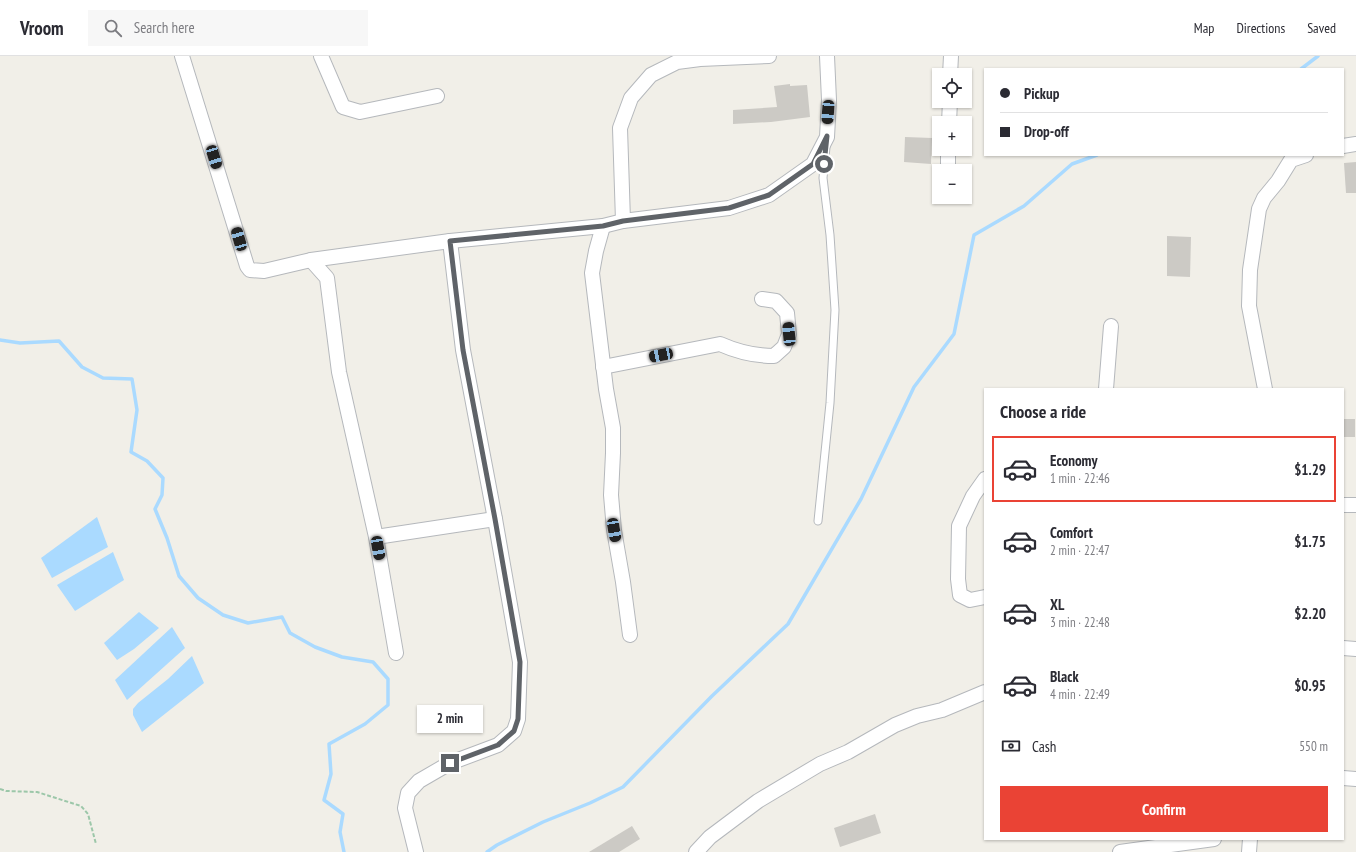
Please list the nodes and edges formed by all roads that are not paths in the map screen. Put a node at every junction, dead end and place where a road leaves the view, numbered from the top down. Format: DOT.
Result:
graph roads {
  1 [pos="182,56"];
  2 [pos="321,56"];
  3 [pos="769,56"];
  4 [pos="828,56"];
  5 [pos="951,56"];
  6 [pos="700,57"];
  7 [pos="950,68"];
  8 [pos="437,96"];
  9 [pos="827,136"];
  10 [pos="1356,144"];
  11 [pos="1344,146"];
  12 [pos="1303,156"];
  13 [pos="623,221"];
  14 [pos="603,226"];
  15 [pos="450,241"];
  16 [pos="339,256"];
  17 [pos="311,260"];
  18 [pos="328,278"];
  19 [pos="762,299"];
  20 [pos="1111,326"];
  21 [pos="603,367"];
  22 [pos="1106,388"];
  23 [pos="1265,388"];
  24 [pos="984,480"];
  25 [pos="1344,505"];
  26 [pos="1356,505"];
  27 [pos="495,519"];
  28 [pos="818,521"];
  29 [pos="376,538"];
  30 [pos="984,597"];
  31 [pos="630,635"];
  32 [pos="1344,648"];
  33 [pos="1356,649"];
  34 [pos="396,653"];
  35 [pos="984,692"];
  36 [pos="1344,778"];
  37 [pos="1356,779"];
  38 [pos="1207,840"];
  39 [pos="1250,840"];
  40 [pos="416,852"];
  41 [pos="696,852"];
  42 [pos="1120,852"];
  43 [pos="1248,852"];
  1 -- 17 [label="street"];
  2 -- 8 [label="street"];
  3 -- 6 [label="street"];
  4 -- 9 [label="street"];
  5 -- 7 [label="street"];
  6 -- 13 [label="street"];
  9 -- 13 [label="street"];
  9 -- 28 [label="lane"];
  10 -- 11 [label="street"];
  12 -- 23 [label="street"];
  13 -- 14 [label="street"];
  14 -- 15 [label="street"];
  14 -- 21 [label="street"];
  15 -- 16 [label="street"];
  15 -- 27 [label="street"];
  16 -- 17 [label="street"];
  16 -- 18 [label="street"];
  17 -- 18 [label="street"];
  18 -- 29 [label="street"];
  19 -- 21 [label="street"];
  20 -- 22 [label="street"];
  21 -- 31 [label="street"];
  24 -- 30 [label="street"];
  25 -- 26 [label="street"];
  27 -- 29 [label="street"];
  27 -- 40 [label="street"];
  29 -- 34 [label="street"];
  32 -- 33 [label="street"];
  35 -- 41 [label="street"];
  36 -- 37 [label="street"];
  38 -- 42 [label="street"];
  39 -- 43 [label="street"];
}
